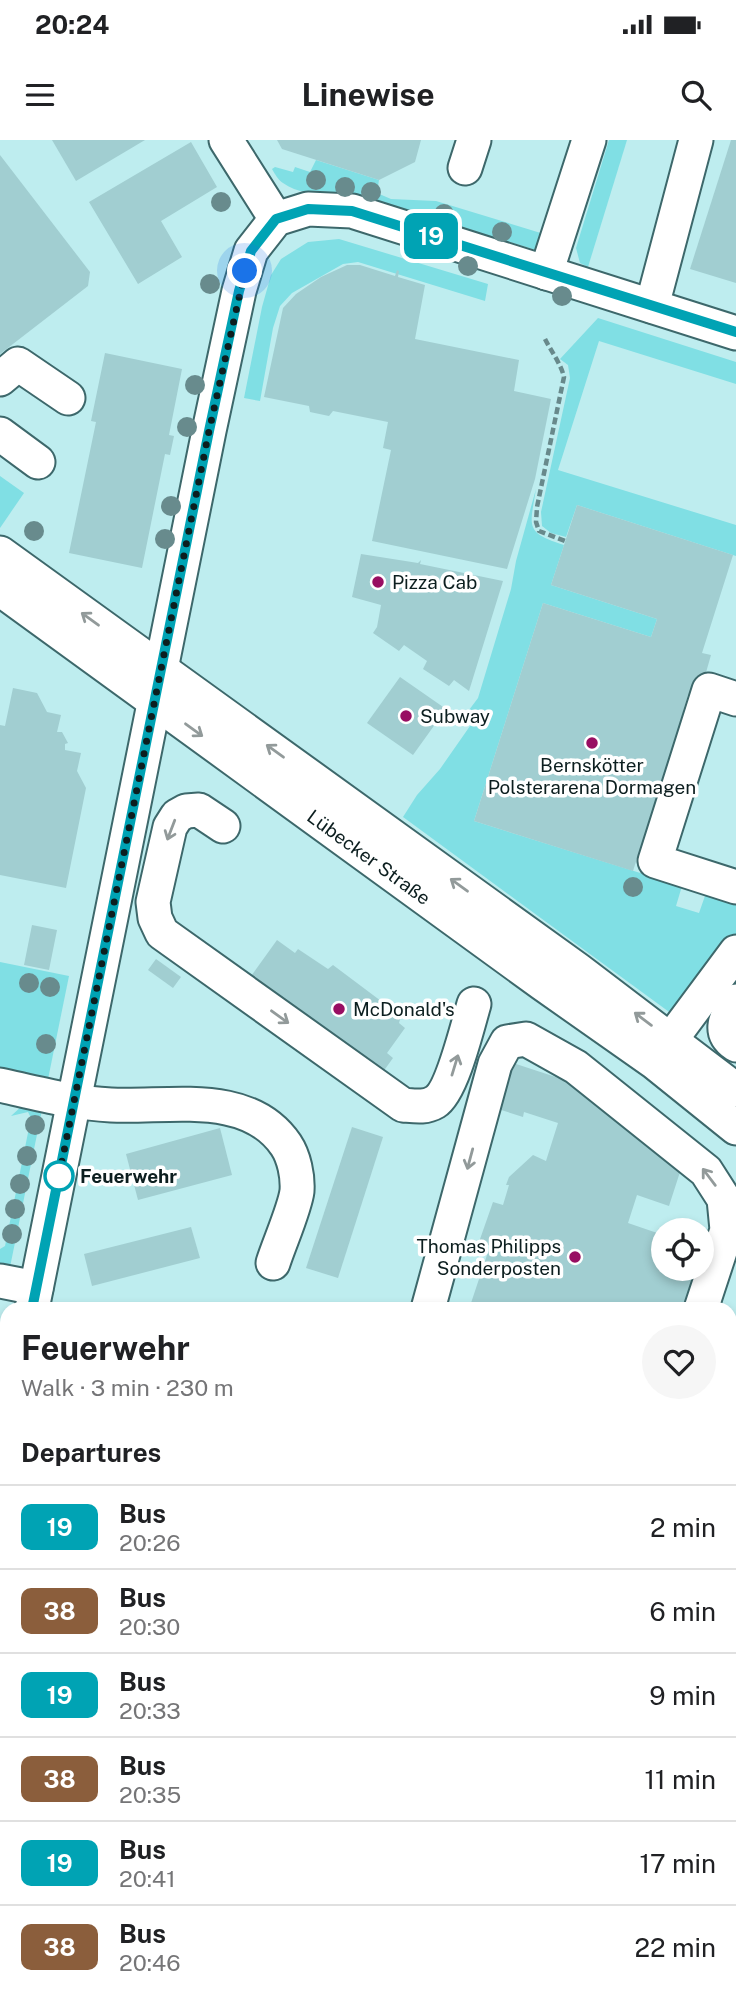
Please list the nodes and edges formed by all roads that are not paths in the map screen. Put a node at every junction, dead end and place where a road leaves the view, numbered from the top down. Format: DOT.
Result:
graph roads {
  1 [pos="226,140"];
  2 [pos="589,140"];
  3 [pos="696,140"];
  4 [pos="276,219"];
  5 [pos="546,273"];
  6 [pos="652,306"];
  7 [pos="736,332"];
  8 [pos="0,379"];
  9 [pos="68,398"];
  10 [pos="0,434"];
  11 [pos="38,462"];
  12 [pos="0,553"];
  13 [pos="0,589"];
  14 [pos="159,686"];
  15 [pos="736,699"];
  16 [pos="223,826"];
  17 [pos="736,887"];
  18 [pos="736,953"];
  19 [pos="736,1001"];
  20 [pos="474,1004"];
  21 [pos="736,1045"];
  22 [pos="663,1051"];
  23 [pos="0,1085"];
  24 [pos="736,1090"];
  25 [pos="74,1101"];
  26 [pos="736,1128"];
  27 [pos="273,1263"];
  28 [pos="0,1280"];
  29 [pos="34,1299"];
  30 [pos="430,1302"];
  31 [pos="703,1302"];
  1 -- 4 [label="street"];
  2 -- 5 [label="street"];
  3 -- 6 [label="street"];
  4 -- 5 [label="street"];
  4 -- 14 [label="street"];
  5 -- 6 [label="street"];
  6 -- 7 [label="street"];
  8 -- 9 [label="street"];
  10 -- 11 [label="street"];
  14 -- 12 [label="street, Lübecker Straße, one-way"];
  13 -- 14 [label="street, Lübecker Straße"];
  14 -- 22 [label="street, Lübecker Straße"];
  14 -- 25 [label="street"];
  15 -- 17 [label="street"];
  16 -- 20 [label="street, one-way"];
  18 -- 22 [label="street"];
  19 -- 21 [label="street"];
  22 -- 24 [label="street, Lübecker Straße"];
  22 -- 26 [label="street, Lübecker Straße"];
  23 -- 25 [label="street"];
  25 -- 27 [label="street"];
  25 -- 29 [label="street"];
  28 -- 29 [label="street"];
  31 -- 30 [label="street, one-way"];
}
